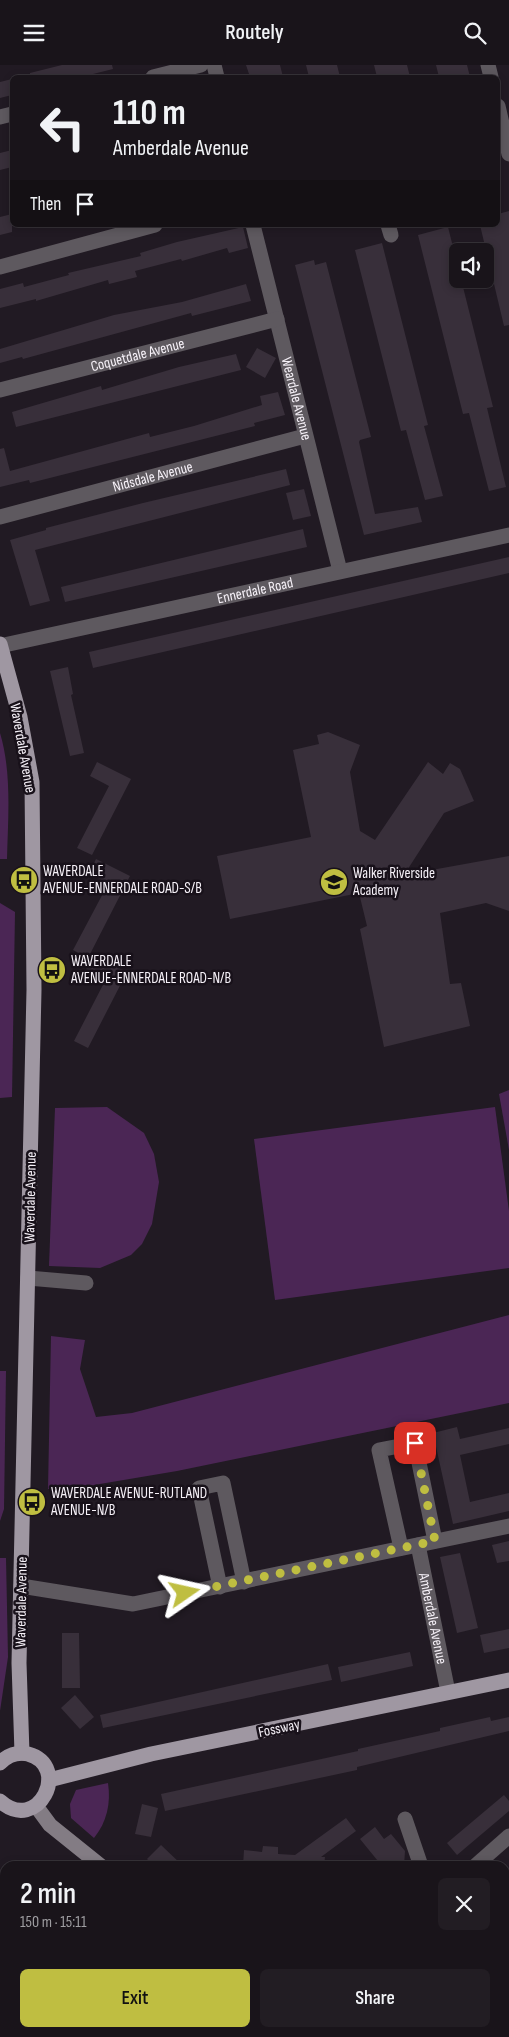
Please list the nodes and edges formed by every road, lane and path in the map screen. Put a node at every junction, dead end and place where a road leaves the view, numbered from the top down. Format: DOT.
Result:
graph roads {
  1 [pos="201,65"];
  2 [pos="160,75"];
  3 [pos="500,116"];
  4 [pos="503,132"];
  5 [pos="509,154"];
  6 [pos="149,227"];
  7 [pos="253,227"];
  8 [pos="0,267"];
  9 [pos="276,319"];
  10 [pos="0,390"];
  11 [pos="305,436"];
  12 [pos="0,517"];
  13 [pos="509,535"];
  14 [pos="340,571"];
  15 [pos="0,645"];
  16 [pos="28,1278"];
  17 [pos="86,1283"];
  18 [pos="509,1526"];
  19 [pos="435,1541"];
  20 [pos="418,1545"];
  21 [pos="401,1548"];
  22 [pos="244,1582"];
  23 [pos="21,1586"];
  24 [pos="220,1587"];
  25 [pos="509,1680"];
  26 [pos="448,1692"];
  27 [pos="22,1753"];
  28 [pos="0,1763"];
  29 [pos="49,1780"];
  30 [pos="0,1801"];
  31 [pos="36,1806"];
  32 [pos="405,1819"];
  33 [pos="509,1837"];
  34 [pos="95,1861"];
  35 [pos="419,1861"];
  36 [pos="481,1861"];
  1 -- 2 [label="street"];
  3 -- 4 [label="street"];
  4 -- 5 [label="street"];
  6 -- 8 [label="street"];
  7 -- 9 [label="street, Weardale Avenue"];
  9 -- 10 [label="street, Coquetdale Avenue"];
  9 -- 11 [label="street, Weardale Avenue"];
  11 -- 12 [label="street, Nidsdale Avenue"];
  11 -- 14 [label="street, Weardale Avenue"];
  13 -- 14 [label="street, Ennerdale Road"];
  14 -- 15 [label="street, Ennerdale Road"];
  15 -- 16 [label="main road, Waverdale Avenue"];
  16 -- 17 [label="street"];
  16 -- 23 [label="main road, Waverdale Avenue"];
  18 -- 19 [label="street"];
  19 -- 20 [label="street"];
  19 -- 21 [label="street"];
  20 -- 21 [label="street"];
  20 -- 26 [label="street, Amberdale Avenue"];
  21 -- 22 [label="street"];
  22 -- 24 [label="street"];
  22 -- 24 [label="street"];
  23 -- 24 [label="street"];
  23 -- 27 [label="main road, Waverdale Avenue"];
  25 -- 26 [label="main road, Fossway"];
  26 -- 29 [label="main road, Fossway"];
  27 -- 28 [label="main road"];
  27 -- 29 [label="main road"];
  29 -- 31 [label="main road"];
  30 -- 31 [label="main road"];
  31 -- 34 [label="street"];
  32 -- 35 [label="street"];
  33 -- 36 [label="street"];
}
